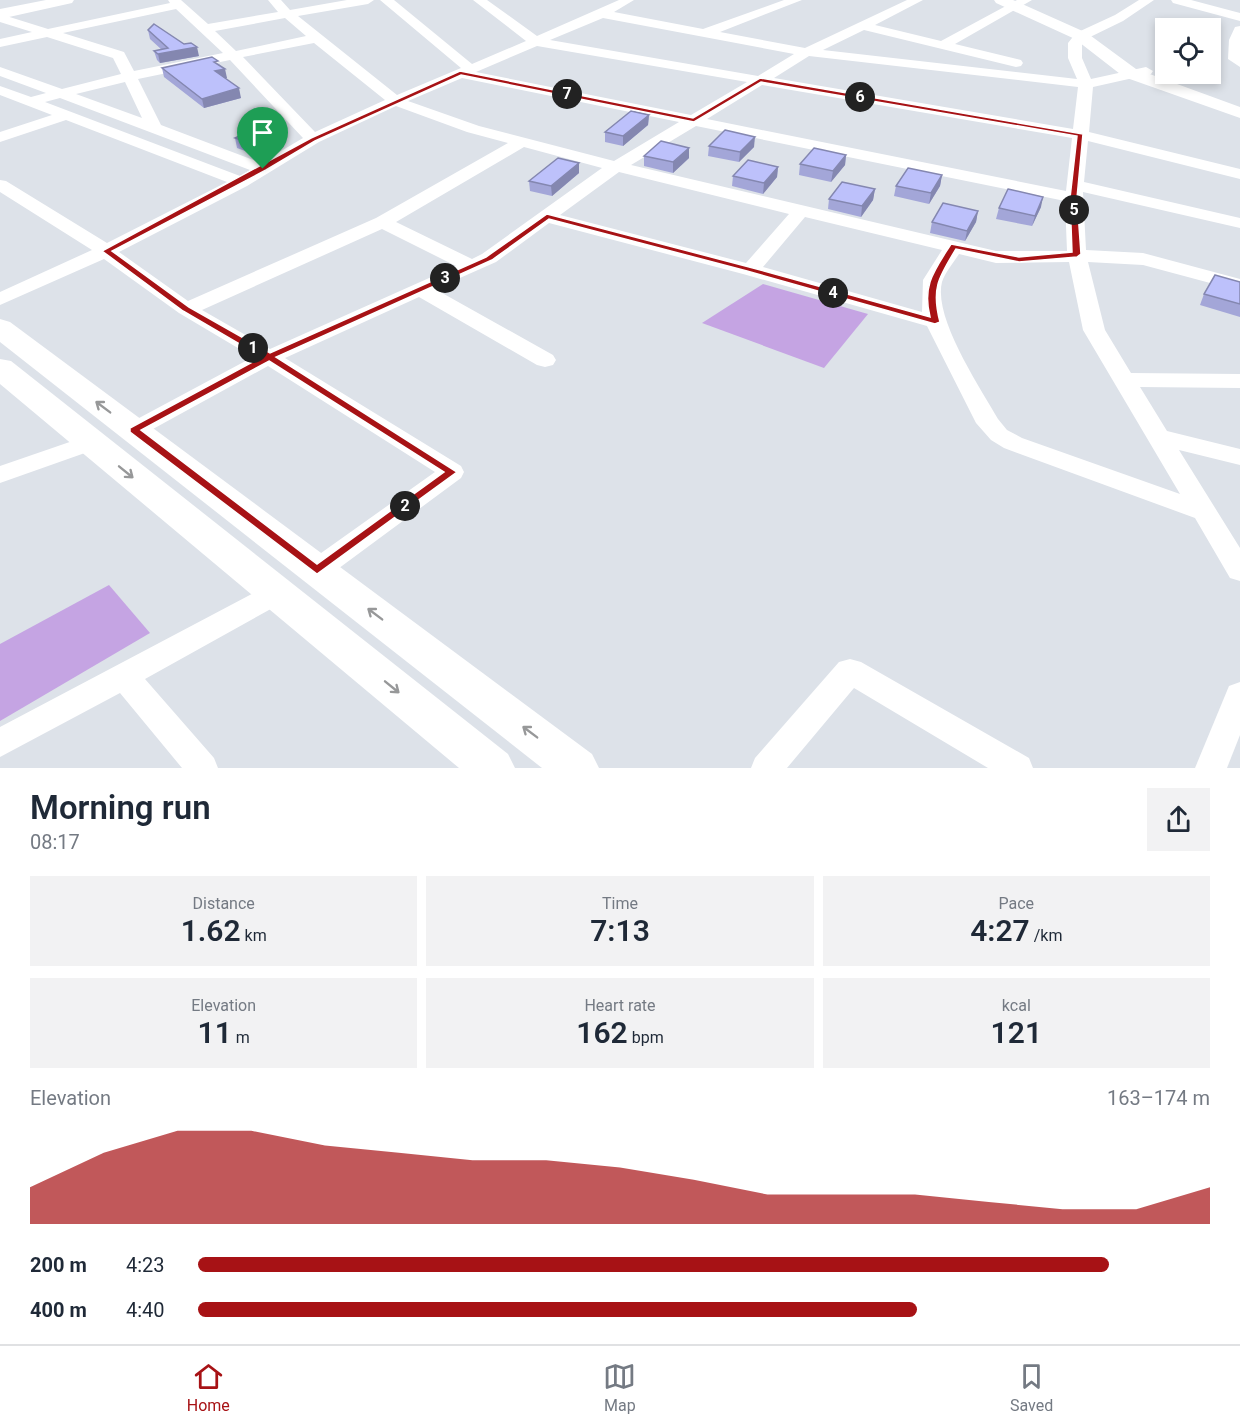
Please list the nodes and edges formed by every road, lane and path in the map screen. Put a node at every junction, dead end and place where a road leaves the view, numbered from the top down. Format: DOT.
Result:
graph roads {
  1 [pos="48,0"];
  2 [pos="67,0"];
  3 [pos="274,0"];
  4 [pos="368,0"];
  5 [pos="386,0"];
  6 [pos="479,0"];
  7 [pos="628,0"];
  8 [pos="762,0"];
  9 [pos="796,0"];
  10 [pos="917,0"];
  11 [pos="1148,0"];
  12 [pos="1177,0"];
  13 [pos="1016,1"];
  14 [pos="176,2"];
  15 [pos="779,6"];
  16 [pos="604,10"];
  17 [pos="0,14"];
  18 [pos="287,14"];
  19 [pos="1240,17"];
  20 [pos="862,26"];
  21 [pos="203,29"];
  22 [pos="1240,30"];
  23 [pos="48,31"];
  24 [pos="702,34"];
  25 [pos="1085,34"];
  26 [pos="317,38"];
  27 [pos="536,42"];
  28 [pos="0,43"];
  29 [pos="941,46"];
  30 [pos="807,52"];
  31 [pos="232,54"];
  32 [pos="1240,63"];
  33 [pos="0,71"];
  34 [pos="465,71"];
  35 [pos="1138,72"];
  36 [pos="128,77"];
  37 [pos="760,80"];
  38 [pos="1079,82"];
  39 [pos="0,90"];
  40 [pos="60,94"];
  41 [pos="395,100"];
  42 [pos="32,101"];
  43 [pos="1240,105"];
  44 [pos="1240,113"];
  45 [pos="67,115"];
  46 [pos="694,120"];
  47 [pos="154,128"];
  48 [pos="1081,135"];
  49 [pos="0,137"];
  50 [pos="313,139"];
  51 [pos="522,142"];
  52 [pos="616,167"];
  53 [pos="263,169"];
  54 [pos="1240,174"];
  55 [pos="241,182"];
  56 [pos="0,185"];
  57 [pos="1074,192"];
  58 [pos="801,211"];
  59 [pos="547,217"];
  60 [pos="382,222"];
  61 [pos="1240,223"];
  62 [pos="954,246"];
  63 [pos="106,251"];
  64 [pos="1077,254"];
  65 [pos="472,266"];
  66 [pos="750,270"];
  67 [pos="1240,285"];
  68 [pos="420,289"];
  69 [pos="0,299"];
  70 [pos="186,309"];
  71 [pos="935,322"];
  72 [pos="0,328"];
  73 [pos="269,357"];
  74 [pos="545,360"];
  75 [pos="0,368"];
  76 [pos="1124,380"];
  77 [pos="1240,381"];
  78 [pos="134,430"];
  79 [pos="1159,436"];
  80 [pos="90,443"];
  81 [pos="1240,457"];
  82 [pos="0,474"];
  83 [pos="1205,512"];
  84 [pos="317,570"];
  85 [pos="1240,571"];
  86 [pos="277,593"];
  87 [pos="124,676"];
  88 [pos="1239,700"];
  89 [pos="0,743"];
  90 [pos="202,768"];
  91 [pos="492,768"];
  92 [pos="576,768"];
  93 [pos="767,768"];
  94 [pos="1017,768"];
  95 [pos="1211,768"];
  1 -- 17 [label="street"];
  2 -- 17 [label="street"];
  3 -- 18 [label="street"];
  4 -- 18 [label="street"];
  5 -- 34 [label="street"];
  6 -- 27 [label="street"];
  7 -- 16 [label="street"];
  8 -- 15 [label="street"];
  9 -- 15 [label="street"];
  10 -- 20 [label="street"];
  11 -- 25 [label="street"];
  12 -- 19 [label="street"];
  13 -- 25 [label="street"];
  13 -- 29 [label="street"];
  14 -- 21 [label="street"];
  14 -- 23 [label="street"];
  15 -- 24 [label="street"];
  16 -- 24 [label="street"];
  16 -- 27 [label="street"];
  17 -- 23 [label="street"];
  18 -- 21 [label="street"];
  18 -- 26 [label="street"];
  20 -- 29 [label="street"];
  20 -- 30 [label="street"];
  21 -- 31 [label="street"];
  22 -- 32 [label="street"];
  23 -- 28 [label="street"];
  23 -- 36 [label="street"];
  24 -- 30 [label="street"];
  25 -- 35 [label="street"];
  25 -- 38 [label="street"];
  26 -- 31 [label="street"];
  26 -- 41 [label="street"];
  27 -- 34 [label="street"];
  27 -- 37 [label="street"];
  29 -- 38 [label="street"];
  30 -- 37 [label="street"];
  30 -- 38 [label="street"];
  31 -- 36 [label="street"];
  31 -- 50 [label="street"];
  33 -- 40 [label="street"];
  34 -- 41 [label="street"];
  34 -- 46 [label="street"];
  35 -- 38 [label="street"];
  35 -- 43 [label="street"];
  35 -- 44 [label="street"];
  36 -- 40 [label="street"];
  36 -- 47 [label="street"];
  37 -- 46 [label="street"];
  37 -- 48 [label="street"];
  38 -- 48 [label="street"];
  39 -- 42 [label="street"];
  40 -- 42 [label="street"];
  40 -- 47 [label="street"];
  41 -- 50 [label="street"];
  41 -- 51 [label="street"];
  42 -- 45 [label="street"];
  45 -- 49 [label="street"];
  45 -- 55 [label="street"];
  46 -- 52 [label="street"];
  46 -- 57 [label="street"];
  47 -- 53 [label="street"];
  48 -- 54 [label="street"];
  48 -- 57 [label="street"];
  50 -- 53 [label="street"];
  51 -- 52 [label="street"];
  51 -- 60 [label="street"];
  52 -- 58 [label="street"];
  52 -- 59 [label="street"];
  53 -- 55 [label="street"];
  55 -- 63 [label="street"];
  56 -- 63 [label="street"];
  57 -- 61 [label="street"];
  57 -- 64 [label="street"];
  58 -- 62 [label="street"];
  58 -- 66 [label="street"];
  59 -- 65 [label="street"];
  59 -- 66 [label="street"];
  60 -- 65 [label="street"];
  60 -- 70 [label="street"];
  62 -- 64 [label="street"];
  62 -- 71 [label="street"];
  63 -- 69 [label="street"];
  63 -- 70 [label="street"];
  64 -- 67 [label="street"];
  64 -- 76 [label="street"];
  65 -- 68 [label="street"];
  66 -- 71 [label="street"];
  68 -- 73 [label="street"];
  68 -- 74 [label="street"];
  70 -- 73 [label="street"];
  71 -- 83 [label="street"];
  78 -- 72 [label="main road, one-way"];
  73 -- 78 [label="street"];
  73 -- 84 [label="street"];
  75 -- 80 [label="main road"];
  76 -- 77 [label="street"];
  76 -- 79 [label="street"];
  78 -- 84 [label="main road"];
  79 -- 81 [label="street"];
  79 -- 83 [label="street"];
  80 -- 82 [label="street"];
  80 -- 86 [label="main road, one-way"];
  83 -- 85 [label="street"];
  92 -- 84 [label="main road, one-way"];
  86 -- 87 [label="street"];
  86 -- 91 [label="main road, one-way"];
  87 -- 89 [label="street"];
  87 -- 90 [label="street"];
  88 -- 95 [label="street"];
  93 -- 94 [label="street"];
}
